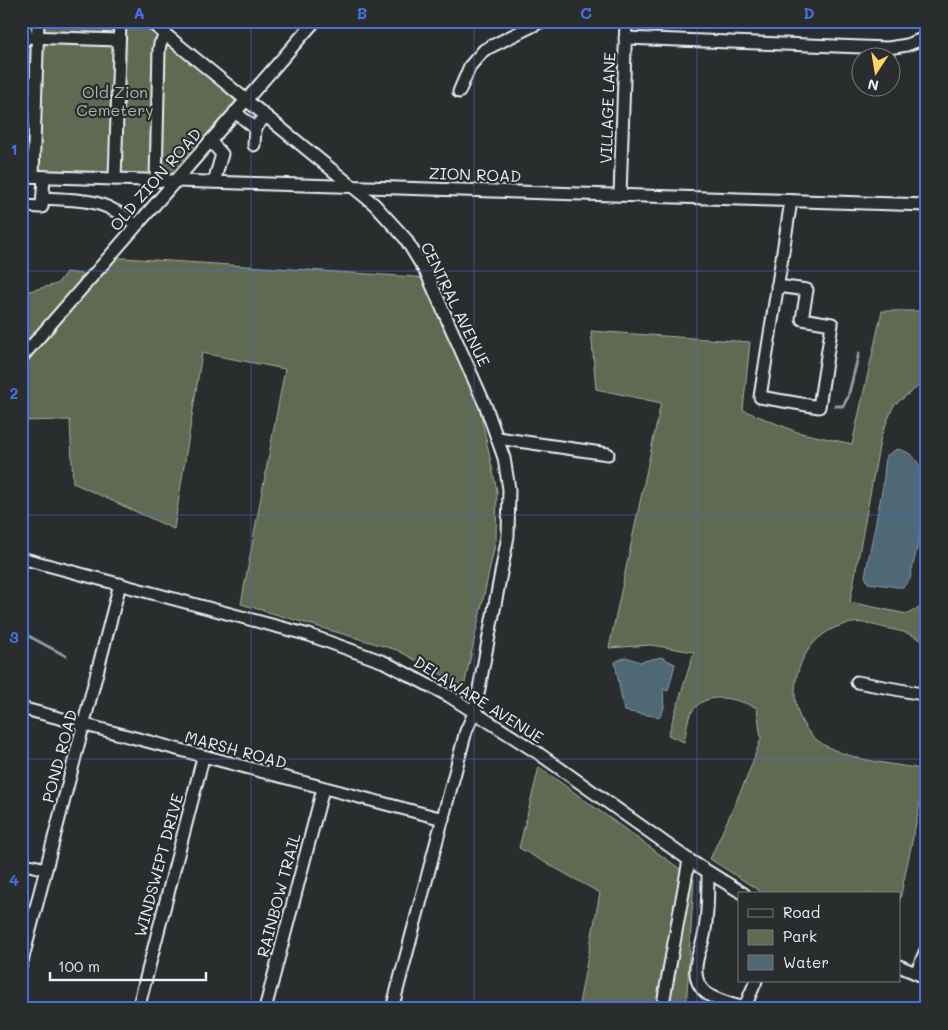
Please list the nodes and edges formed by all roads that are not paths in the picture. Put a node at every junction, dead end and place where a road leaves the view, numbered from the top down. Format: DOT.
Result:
graph roads {
  1 [pos="38,21"];
  2 [pos="120,21"];
  3 [pos="149,21"];
  4 [pos="314,21"];
  5 [pos="542,21"];
  6 [pos="626,21"];
  7 [pos="21,26"];
  8 [pos="166,35"];
  9 [pos="626,38"];
  10 [pos="927,38"];
  11 [pos="29,40"];
  12 [pos="119,40"];
  13 [pos="459,92"];
  14 [pos="246,101"];
  15 [pos="235,112"];
  16 [pos="266,118"];
  17 [pos="256,128"];
  18 [pos="210,141"];
  19 [pos="254,145"];
  20 [pos="21,176"];
  21 [pos="39,177"];
  22 [pos="115,179"];
  23 [pos="156,180"];
  24 [pos="175,181"];
  25 [pos="214,182"];
  26 [pos="353,187"];
  27 [pos="620,195"];
  28 [pos="43,198"];
  29 [pos="791,201"];
  30 [pos="927,205"];
  31 [pos="21,206"];
  32 [pos="136,226"];
  33 [pos="777,286"];
  34 [pos="21,358"];
  35 [pos="498,438"];
  36 [pos="608,454"];
  37 [pos="21,558"];
  38 [pos="120,584"];
  39 [pos="856,682"];
  40 [pos="927,694"];
  41 [pos="21,708"];
  42 [pos="475,711"];
  43 [pos="83,726"];
  44 [pos="203,758"];
  45 [pos="323,789"];
  46 [pos="442,819"];
  47 [pos="689,860"];
  48 [pos="21,863"];
  49 [pos="46,869"];
  50 [pos="708,872"];
  51 [pos="741,892"];
  52 [pos="927,948"];
  53 [pos="21,965"];
  54 [pos="900,966"];
  55 [pos="921,975"];
  56 [pos="756,982"];
  57 [pos="138,1009"];
  58 [pos="265,1009"];
  59 [pos="392,1009"];
  60 [pos="662,1009"];
  1 -- 11 [label="street"];
  2 -- 12 [label="street"];
  3 -- 8 [label="street, CENTRAL AVENUE"];
  4 -- 14 [label="street, OLD ZION ROAD"];
  5 -- 13 [label="street"];
  6 -- 9 [label="street, VILLAGE LANE"];
  7 -- 11 [label="street"];
  8 -- 14 [label="street, CENTRAL AVENUE"];
  8 -- 23 [label="street"];
  9 -- 10 [label="street"];
  9 -- 27 [label="street, VILLAGE LANE"];
  11 -- 12 [label="street"];
  11 -- 21 [label="street"];
  12 -- 22 [label="street"];
  14 -- 15 [label="street, OLD ZION ROAD"];
  14 -- 16 [label="street, CENTRAL AVENUE"];
  15 -- 17 [label="street"];
  15 -- 18 [label="street, OLD ZION ROAD"];
  16 -- 17 [label="street"];
  16 -- 26 [label="street, CENTRAL AVENUE"];
  17 -- 19 [label="street"];
  18 -- 24 [label="street, OLD ZION ROAD"];
  18 -- 25 [label="street"];
  20 -- 21 [label="street, ZION ROAD"];
  21 -- 22 [label="street, ZION ROAD"];
  21 -- 28 [label="street"];
  22 -- 23 [label="street, ZION ROAD"];
  23 -- 24 [label="street, ZION ROAD"];
  24 -- 25 [label="street, ZION ROAD"];
  24 -- 32 [label="street, OLD ZION ROAD"];
  25 -- 26 [label="street, ZION ROAD"];
  26 -- 27 [label="street, ZION ROAD"];
  26 -- 35 [label="street, CENTRAL AVENUE"];
  27 -- 29 [label="street, ZION ROAD"];
  28 -- 31 [label="street"];
  28 -- 32 [label="street"];
  29 -- 30 [label="street, ZION ROAD"];
  29 -- 33 [label="street"];
  32 -- 34 [label="street, OLD ZION ROAD"];
  33 -- 33 [label="street"];
  35 -- 36 [label="street"];
  35 -- 42 [label="street, CENTRAL AVENUE"];
  37 -- 38 [label="street, DELAWARE AVENUE"];
  38 -- 42 [label="street, DELAWARE AVENUE"];
  38 -- 43 [label="street, POND ROAD"];
  39 -- 40 [label="street"];
  41 -- 43 [label="street, MARSH ROAD"];
  42 -- 46 [label="street"];
  42 -- 47 [label="street, DELAWARE AVENUE"];
  43 -- 44 [label="street, MARSH ROAD"];
  43 -- 49 [label="street, POND ROAD"];
  44 -- 45 [label="street, MARSH ROAD"];
  44 -- 57 [label="street, WINDSWEPT DRIVE"];
  45 -- 46 [label="street, MARSH ROAD"];
  45 -- 58 [label="street, RAINBOW TRAIL"];
  46 -- 59 [label="street"];
  47 -- 50 [label="street, DELAWARE AVENUE"];
  47 -- 60 [label="street"];
  48 -- 49 [label="street"];
  49 -- 53 [label="street, POND ROAD"];
  50 -- 51 [label="street, DELAWARE AVENUE"];
  50 -- 56 [label="street"];
  52 -- 55 [label="street"];
  54 -- 55 [label="street"];
}
